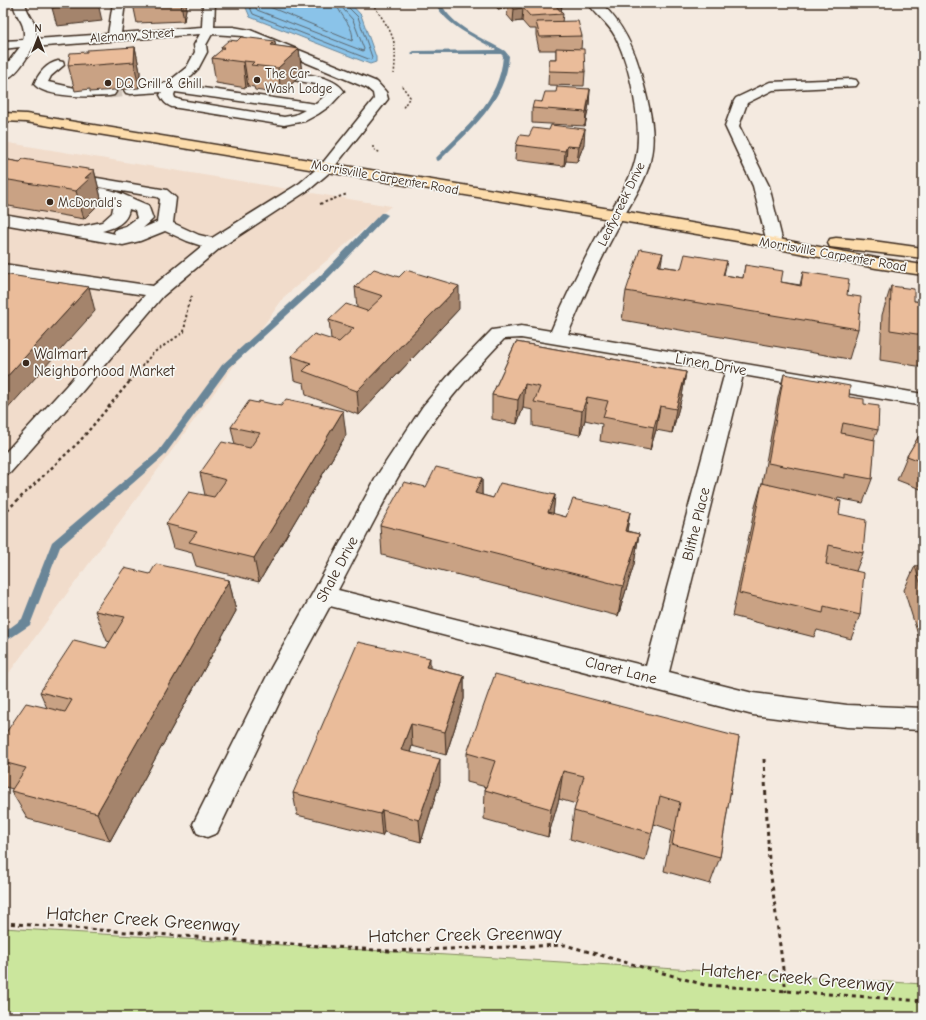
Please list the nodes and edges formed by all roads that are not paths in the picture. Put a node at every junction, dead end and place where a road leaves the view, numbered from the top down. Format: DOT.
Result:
graph roads {
  1 [pos="119,3"];
  2 [pos="209,3"];
  3 [pos="594,3"];
  4 [pos="18,13"];
  5 [pos="208,30"];
  6 [pos="114,36"];
  7 [pos="5,40"];
  8 [pos="30,42"];
  9 [pos="195,63"];
  10 [pos="58,65"];
  11 [pos="209,65"];
  12 [pos="3,76"];
  13 [pos="298,77"];
  14 [pos="851,83"];
  15 [pos="171,87"];
  16 [pos="131,90"];
  17 [pos="109,92"];
  18 [pos="3,111"];
  19 [pos="3,117"];
  20 [pos="26,118"];
  21 [pos="326,168"];
  22 [pos="122,201"];
  23 [pos="616,215"];
  24 [pos="3,219"];
  25 [pos="165,225"];
  26 [pos="79,232"];
  27 [pos="101,236"];
  28 [pos="743,237"];
  29 [pos="774,239"];
  30 [pos="214,244"];
  31 [pos="923,253"];
  32 [pos="3,269"];
  33 [pos="923,270"];
  34 [pos="157,292"];
  35 [pos="499,334"];
  36 [pos="557,338"];
  37 [pos="735,369"];
  38 [pos="923,400"];
  39 [pos="3,468"];
  40 [pos="323,595"];
  41 [pos="655,679"];
  42 [pos="923,719"];
  43 [pos="207,824"];
  1 -- 6 [label="street"];
  2 -- 5 [label="street"];
  3 -- 23 [label="street, Leafycreek Drive"];
  4 -- 8 [label="street"];
  5 -- 6 [label="street, Alemany Street"];
  5 -- 9 [label="street"];
  5 -- 21 [label="street, Alemany Street"];
  6 -- 8 [label="street, Alemany Street"];
  7 -- 8 [label="street, Alemany Street"];
  8 -- 12 [label="street"];
  9 -- 11 [label="street"];
  9 -- 15 [label="street"];
  10 -- 17 [label="street"];
  13 -- 15 [label="street"];
  14 -- 29 [label="street"];
  15 -- 16 [label="street"];
  18 -- 20 [label="main road, Morrisville Carpenter Road"];
  19 -- 20 [label="main road, Morrisville Carpenter Road"];
  20 -- 21 [label="main road, Morrisville Carpenter Road"];
  21 -- 23 [label="main road, Morrisville Carpenter Road"];
  21 -- 30 [label="street"];
  22 -- 25 [label="street"];
  22 -- 26 [label="street"];
  22 -- 27 [label="street"];
  23 -- 28 [label="main road, Morrisville Carpenter Road"];
  23 -- 36 [label="street, Leafycreek Drive"];
  24 -- 26 [label="street"];
  25 -- 27 [label="street"];
  25 -- 30 [label="street"];
  26 -- 27 [label="street"];
  28 -- 29 [label="main road, Morrisville Carpenter Road"];
  28 -- 33 [label="main road, Morrisville Carpenter Road"];
  29 -- 31 [label="main road, Morrisville Carpenter Road"];
  30 -- 34 [label="street"];
  32 -- 34 [label="street"];
  34 -- 39 [label="street"];
  35 -- 36 [label="street, Linen Drive"];
  35 -- 40 [label="street, Shale Drive"];
  36 -- 37 [label="street, Linen Drive"];
  37 -- 38 [label="street, Linen Drive"];
  37 -- 41 [label="street, Blithe Place"];
  40 -- 41 [label="street, Claret Lane"];
  40 -- 43 [label="street, Shale Drive"];
  41 -- 42 [label="street, Claret Lane"];
}
